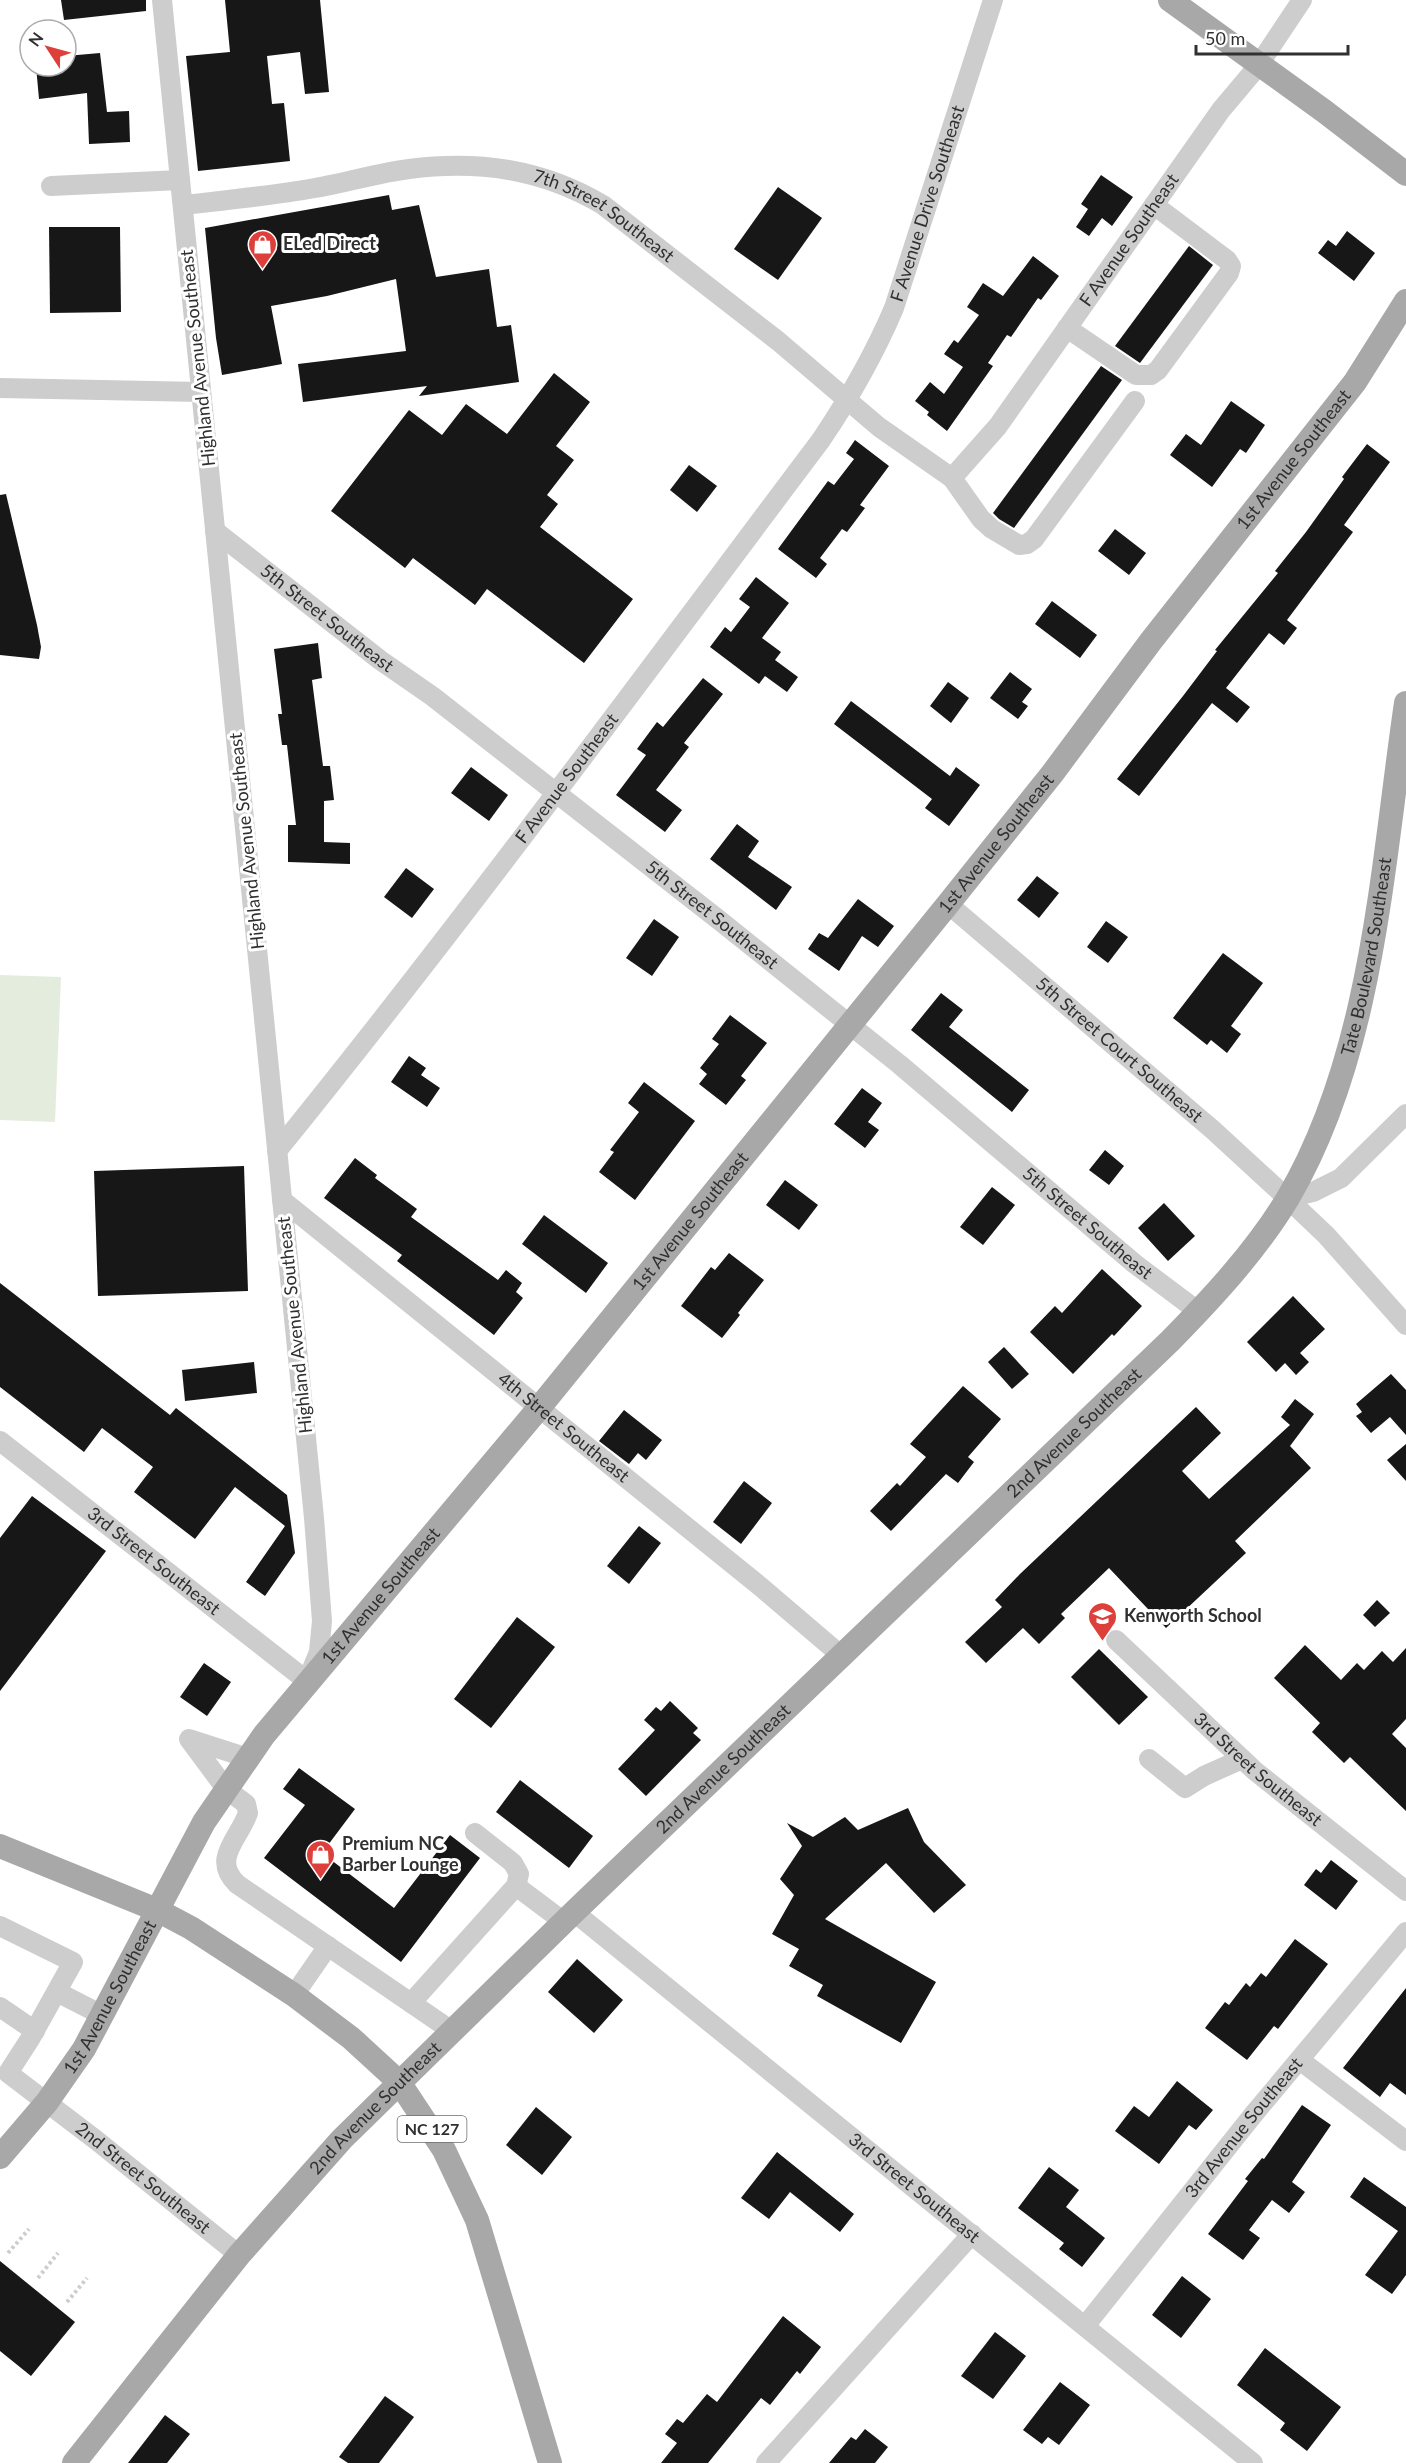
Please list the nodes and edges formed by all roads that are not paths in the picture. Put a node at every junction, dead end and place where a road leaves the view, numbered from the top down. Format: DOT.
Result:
graph roads {
  1 [pos="162,0"];
  2 [pos="993,0"];
  3 [pos="1170,0"];
  4 [pos="1302,0"];
  5 [pos="1258,66"];
  6 [pos="1406,174"];
  7 [pos="180,180"];
  8 [pos="51,186"];
  9 [pos="183,205"];
  10 [pos="1154,205"];
  11 [pos="1406,301"];
  12 [pos="1067,328"];
  13 [pos="0,388"];
  14 [pos="201,392"];
  15 [pos="848,400"];
  16 [pos="1134,401"];
  17 [pos="952,478"];
  18 [pos="215,531"];
  19 [pos="1406,703"];
  20 [pos="556,793"];
  21 [pos="948,904"];
  22 [pos="850,1026"];
  23 [pos="1406,1114"];
  24 [pos="277,1151"];
  25 [pos="1287,1198"];
  26 [pos="282,1200"];
  27 [pos="1198,1312"];
  28 [pos="1406,1325"];
  29 [pos="539,1408"];
  30 [pos="0,1441"];
  31 [pos="1116,1640"];
  32 [pos="843,1657"];
  33 [pos="307,1681"];
  34 [pos="248,1758"];
  35 [pos="1242,1759"];
  36 [pos="1149,1760"];
  37 [pos="226,1789"];
  38 [pos="475,1833"];
  39 [pos="0,1846"];
  40 [pos="516,1886"];
  41 [pos="1406,1891"];
  42 [pos="157,1910"];
  43 [pos="569,1917"];
  44 [pos="0,1926"];
  45 [pos="1406,1932"];
  46 [pos="328,1946"];
  47 [pos="57,1992"];
  48 [pos="294,1995"];
  49 [pos="411,2003"];
  50 [pos="0,2007"];
  51 [pos="102,2015"];
  52 [pos="35,2031"];
  53 [pos="452,2031"];
  54 [pos="1300,2061"];
  55 [pos="399,2082"];
  56 [pos="47,2102"];
  57 [pos="1406,2141"];
  58 [pos="3,2149"];
  59 [pos="972,2234"];
  60 [pos="239,2254"];
  61 [pos="1085,2326"];
  62 [pos="74,2463"];
  63 [pos="550,2463"];
  64 [pos="766,2463"];
  65 [pos="1253,2463"];
  1 -- 7 [label="street, Highland Avenue Southeast"];
  2 -- 15 [label="street, F Avenue Drive Southeast"];
  3 -- 5 [label="main road"];
  4 -- 5 [label="street, F Avenue Southeast"];
  5 -- 6 [label="main road"];
  5 -- 10 [label="street, F Avenue Southeast"];
  7 -- 8 [label="street"];
  7 -- 9 [label="street, Highland Avenue Southeast"];
  9 -- 14 [label="street, Highland Avenue Southeast"];
  9 -- 15 [label="street, 7th Street Southeast"];
  10 -- 12 [label="street, F Avenue Southeast"];
  10 -- 12 [label="street"];
  11 -- 21 [label="main road, 1st Avenue Southeast"];
  12 -- 17 [label="street, F Avenue Southeast"];
  13 -- 14 [label="street"];
  14 -- 18 [label="street, Highland Avenue Southeast"];
  15 -- 17 [label="street, 7th Street Southeast"];
  15 -- 20 [label="street, F Avenue Southeast"];
  16 -- 17 [label="street, 7th Street Southeast"];
  18 -- 20 [label="street, 5th Street Southeast"];
  18 -- 24 [label="street, Highland Avenue Southeast"];
  19 -- 25 [label="main road, Tate Boulevard Southeast"];
  20 -- 22 [label="street, 5th Street Southeast"];
  20 -- 24 [label="street, F Avenue Southeast"];
  21 -- 22 [label="main road, 1st Avenue Southeast"];
  21 -- 25 [label="street, 5th Street Court Southeast"];
  22 -- 27 [label="street, 5th Street Southeast"];
  22 -- 29 [label="main road, 1st Avenue Southeast"];
  23 -- 25 [label="street"];
  24 -- 26 [label="street, Highland Avenue Southeast"];
  25 -- 27 [label="main road, 2nd Avenue Southeast"];
  25 -- 28 [label="street"];
  26 -- 29 [label="street, 4th Street Southeast"];
  26 -- 33 [label="street, Highland Avenue Southeast"];
  27 -- 32 [label="main road, 2nd Avenue Southeast"];
  29 -- 32 [label="street, 4th Street Southeast"];
  29 -- 33 [label="main road, 1st Avenue Southeast"];
  30 -- 33 [label="street, 3rd Street Southeast"];
  31 -- 35 [label="street, 3rd Street Southeast"];
  32 -- 43 [label="main road, 2nd Avenue Southeast"];
  33 -- 34 [label="main road, 1st Avenue Southeast"];
  34 -- 37 [label="main road, 1st Avenue Southeast"];
  34 -- 37 [label="street"];
  35 -- 36 [label="street"];
  35 -- 41 [label="street, 3rd Street Southeast"];
  37 -- 42 [label="main road, 1st Avenue Southeast"];
  37 -- 46 [label="street"];
  38 -- 40 [label="street"];
  39 -- 42 [label="main road, NC 127"];
  40 -- 43 [label="street, 3rd Street Southeast"];
  40 -- 49 [label="street"];
  42 -- 48 [label="main road, NC 127"];
  42 -- 51 [label="main road, 1st Avenue Southeast"];
  43 -- 53 [label="main road, 2nd Avenue Southeast"];
  43 -- 59 [label="street, 3rd Street Southeast"];
  44 -- 47 [label="street"];
  45 -- 54 [label="street, 3rd Avenue Southeast"];
  46 -- 48 [label="street"];
  46 -- 49 [label="street"];
  47 -- 51 [label="street"];
  47 -- 52 [label="street"];
  48 -- 55 [label="main road, NC 127"];
  49 -- 53 [label="street"];
  50 -- 52 [label="street"];
  51 -- 56 [label="main road, 1st Avenue Southeast"];
  52 -- 56 [label="street, 2nd Street Southeast"];
  53 -- 55 [label="main road, 2nd Avenue Southeast"];
  54 -- 57 [label="street"];
  54 -- 61 [label="street, 3rd Avenue Southeast"];
  55 -- 60 [label="main road, 2nd Avenue Southeast"];
  55 -- 63 [label="main road, NC 127"];
  56 -- 58 [label="main road, 1st Avenue Southeast"];
  56 -- 60 [label="street, 2nd Street Southeast"];
  59 -- 61 [label="street, 3rd Street Southeast"];
  59 -- 64 [label="street"];
  60 -- 62 [label="main road, 2nd Avenue Southeast"];
  61 -- 65 [label="street, 3rd Street Southeast"];
}
